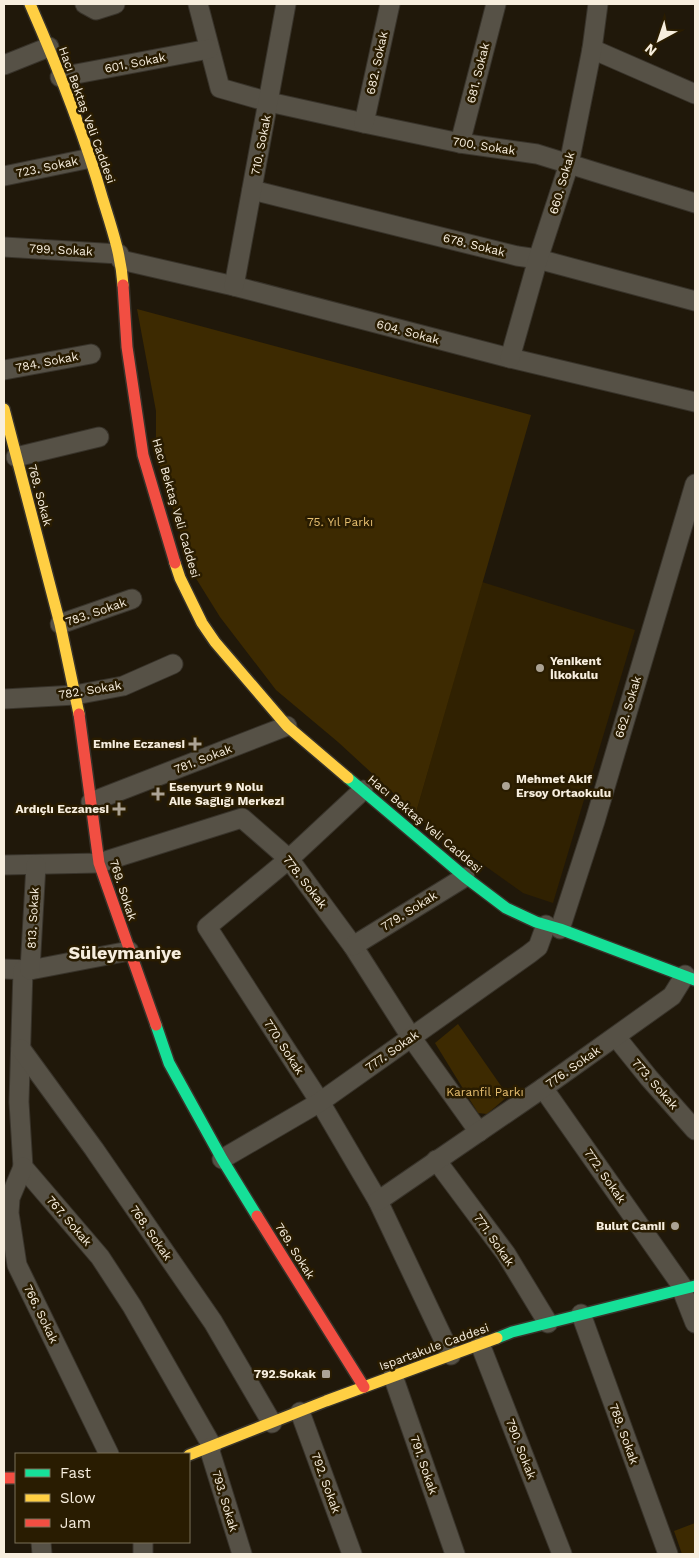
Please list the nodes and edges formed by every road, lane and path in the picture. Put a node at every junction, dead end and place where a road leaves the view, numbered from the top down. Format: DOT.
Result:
graph roads {
  1 [pos="30,4"];
  2 [pos="85,4"];
  3 [pos="115,4"];
  4 [pos="198,4"];
  5 [pos="286,4"];
  6 [pos="390,4"];
  7 [pos="496,4"];
  8 [pos="598,4"];
  9 [pos="48,47"];
  10 [pos="210,49"];
  11 [pos="592,49"];
  12 [pos="4,65"];
  13 [pos="60,77"];
  14 [pos="695,94"];
  15 [pos="269,102"];
  16 [pos="364,123"];
  17 [pos="460,143"];
  18 [pos="91,158"];
  19 [pos="569,164"];
  20 [pos="4,176"];
  21 [pos="252,190"];
  22 [pos="695,203"];
  23 [pos="4,247"];
  24 [pos="120,257"];
  25 [pos="538,259"];
  26 [pos="234,286"];
  27 [pos="695,301"];
  28 [pos="90,354"];
  29 [pos="510,358"];
  30 [pos="4,370"];
  31 [pos="695,402"];
  32 [pos="4,409"];
  33 [pos="99,437"];
  34 [pos="16,457"];
  35 [pos="695,484"];
  36 [pos="132,599"];
  37 [pos="60,624"];
  38 [pos="173,664"];
  39 [pos="74,695"];
  40 [pos="4,698"];
  41 [pos="287,726"];
  42 [pos="363,790"];
  43 [pos="91,802"];
  44 [pos="290,859"];
  45 [pos="99,863"];
  46 [pos="4,865"];
  47 [pos="36,865"];
  48 [pos="465,877"];
  49 [pos="553,927"];
  50 [pos="353,946"];
  51 [pos="129,951"];
  52 [pos="4,969"];
  53 [pos="27,970"];
  54 [pos="690,977"];
  55 [pos="616,1037"];
  56 [pos="410,1038"];
  57 [pos="21,1049"];
  58 [pos="543,1088"];
  59 [pos="320,1102"];
  60 [pos="695,1130"];
  61 [pos="480,1132"];
  62 [pos="222,1159"];
  63 [pos="436,1160"];
  64 [pos="22,1167"];
  65 [pos="378,1201"];
  66 [pos="687,1288"];
  67 [pos="581,1314"];
  68 [pos="695,1322"];
  69 [pos="548,1323"];
  70 [pos="480,1344"];
  71 [pos="451,1355"];
  72 [pos="393,1376"];
  73 [pos="364,1387"];
  74 [pos="300,1412"];
  75 [pos="272,1423"];
  76 [pos="210,1447"];
  77 [pos="109,1453"];
  78 [pos="190,1455"];
  79 [pos="242,1554"];
  80 [pos="352,1554"];
  81 [pos="454,1554"];
  82 [pos="562,1554"];
  83 [pos="668,1554"];
  1 -- 9 [label="street, Hacı Bektaş Veli Caddesi"];
  2 -- 3 [label="street"];
  4 -- 10 [label="street"];
  5 -- 15 [label="street, 710. Sokak"];
  6 -- 16 [label="street, 682. Sokak"];
  7 -- 17 [label="street, 681. Sokak"];
  8 -- 11 [label="street, 660. Sokak"];
  9 -- 12 [label="street"];
  9 -- 13 [label="street, Hacı Bektaş Veli Caddesi"];
  10 -- 13 [label="street, 601. Sokak"];
  10 -- 15 [label="street, 700. Sokak"];
  11 -- 14 [label="street"];
  11 -- 19 [label="street, 660. Sokak"];
  13 -- 18 [label="street, Hacı Bektaş Veli Caddesi"];
  15 -- 16 [label="street, 700. Sokak"];
  15 -- 21 [label="street, 710. Sokak"];
  16 -- 17 [label="street, 700. Sokak"];
  17 -- 19 [label="street, 700. Sokak"];
  18 -- 20 [label="street, 723. Sokak"];
  18 -- 24 [label="street, Hacı Bektaş Veli Caddesi"];
  19 -- 22 [label="street, 700. Sokak"];
  19 -- 25 [label="street, 660. Sokak"];
  21 -- 25 [label="street, 678. Sokak"];
  21 -- 26 [label="street, 710. Sokak"];
  23 -- 24 [label="street, 799. Sokak"];
  24 -- 26 [label="street, 604. Sokak"];
  24 -- 41 [label="street, Hacı Bektaş Veli Caddesi"];
  25 -- 27 [label="street, 678. Sokak"];
  25 -- 29 [label="street, 660. Sokak"];
  26 -- 29 [label="street, 604. Sokak"];
  28 -- 30 [label="street, 784. Sokak"];
  29 -- 31 [label="street, 604. Sokak"];
  32 -- 34 [label="street, 769. Sokak"];
  33 -- 34 [label="street"];
  34 -- 37 [label="street, 769. Sokak"];
  35 -- 49 [label="street, 662. Sokak"];
  36 -- 37 [label="street, 783. Sokak"];
  37 -- 39 [label="street, 769. Sokak"];
  38 -- 39 [label="street, 782. Sokak"];
  39 -- 40 [label="street, 782. Sokak"];
  39 -- 43 [label="street, 769. Sokak"];
  41 -- 42 [label="street, Hacı Bektaş Veli Caddesi"];
  41 -- 43 [label="street, 781. Sokak"];
  42 -- 44 [label="street, 770. Sokak"];
  42 -- 48 [label="street, Hacı Bektaş Veli Caddesi"];
  43 -- 45 [label="street, 769. Sokak"];
  44 -- 45 [label="street, 778. Sokak"];
  44 -- 50 [label="street, 778. Sokak"];
  44 -- 59 [label="street, 770. Sokak"];
  45 -- 47 [label="street, 778. Sokak"];
  45 -- 51 [label="street, 769. Sokak"];
  46 -- 47 [label="street, 778. Sokak"];
  47 -- 53 [label="street, 813. Sokak"];
  48 -- 49 [label="street, Hacı Bektaş Veli Caddesi"];
  48 -- 50 [label="street, 779. Sokak"];
  49 -- 54 [label="street, Hacı Bektaş Veli Caddesi"];
  49 -- 56 [label="street, 777. Sokak"];
  50 -- 56 [label="street, 778. Sokak"];
  51 -- 53 [label="street"];
  51 -- 62 [label="street, 769. Sokak"];
  52 -- 53 [label="street"];
  53 -- 57 [label="street"];
  54 -- 55 [label="street, 776. Sokak"];
  55 -- 58 [label="street, 776. Sokak"];
  55 -- 60 [label="street, 773. Sokak"];
  56 -- 59 [label="street, 777. Sokak"];
  56 -- 61 [label="street, 778. Sokak"];
  57 -- 64 [label="street"];
  57 -- 75 [label="street, 768. Sokak"];
  58 -- 61 [label="street, 776. Sokak"];
  58 -- 66 [label="street, 772. Sokak"];
  59 -- 62 [label="street, 777. Sokak"];
  59 -- 65 [label="street, 770. Sokak"];
  61 -- 63 [label="street, 776. Sokak"];
  62 -- 73 [label="street, 769. Sokak"];
  63 -- 65 [label="street, 776. Sokak"];
  63 -- 69 [label="street, 771. Sokak"];
  64 -- 76 [label="street, 767. Sokak"];
  64 -- 77 [label="street, 766. Sokak"];
  65 -- 71 [label="street, 770. Sokak"];
  66 -- 67 [label="street, Ispartakule Caddesi"];
  66 -- 68 [label="street, 772. Sokak"];
  67 -- 69 [label="street, Ispartakule Caddesi"];
  67 -- 83 [label="street, 789. Sokak"];
  69 -- 70 [label="street, Ispartakule Caddesi"];
  70 -- 71 [label="street, Ispartakule Caddesi"];
  70 -- 82 [label="street, 790. Sokak"];
  71 -- 72 [label="street, Ispartakule Caddesi"];
  72 -- 73 [label="street, Ispartakule Caddesi"];
  72 -- 81 [label="street, 791. Sokak"];
  73 -- 74 [label="street, Ispartakule Caddesi"];
  74 -- 75 [label="street, Ispartakule Caddesi"];
  74 -- 80 [label="street, 792. Sokak"];
  75 -- 76 [label="street, Ispartakule Caddesi"];
  76 -- 78 [label="street, Ispartakule Caddesi"];
  76 -- 79 [label="street, 793. Sokak"];
}
